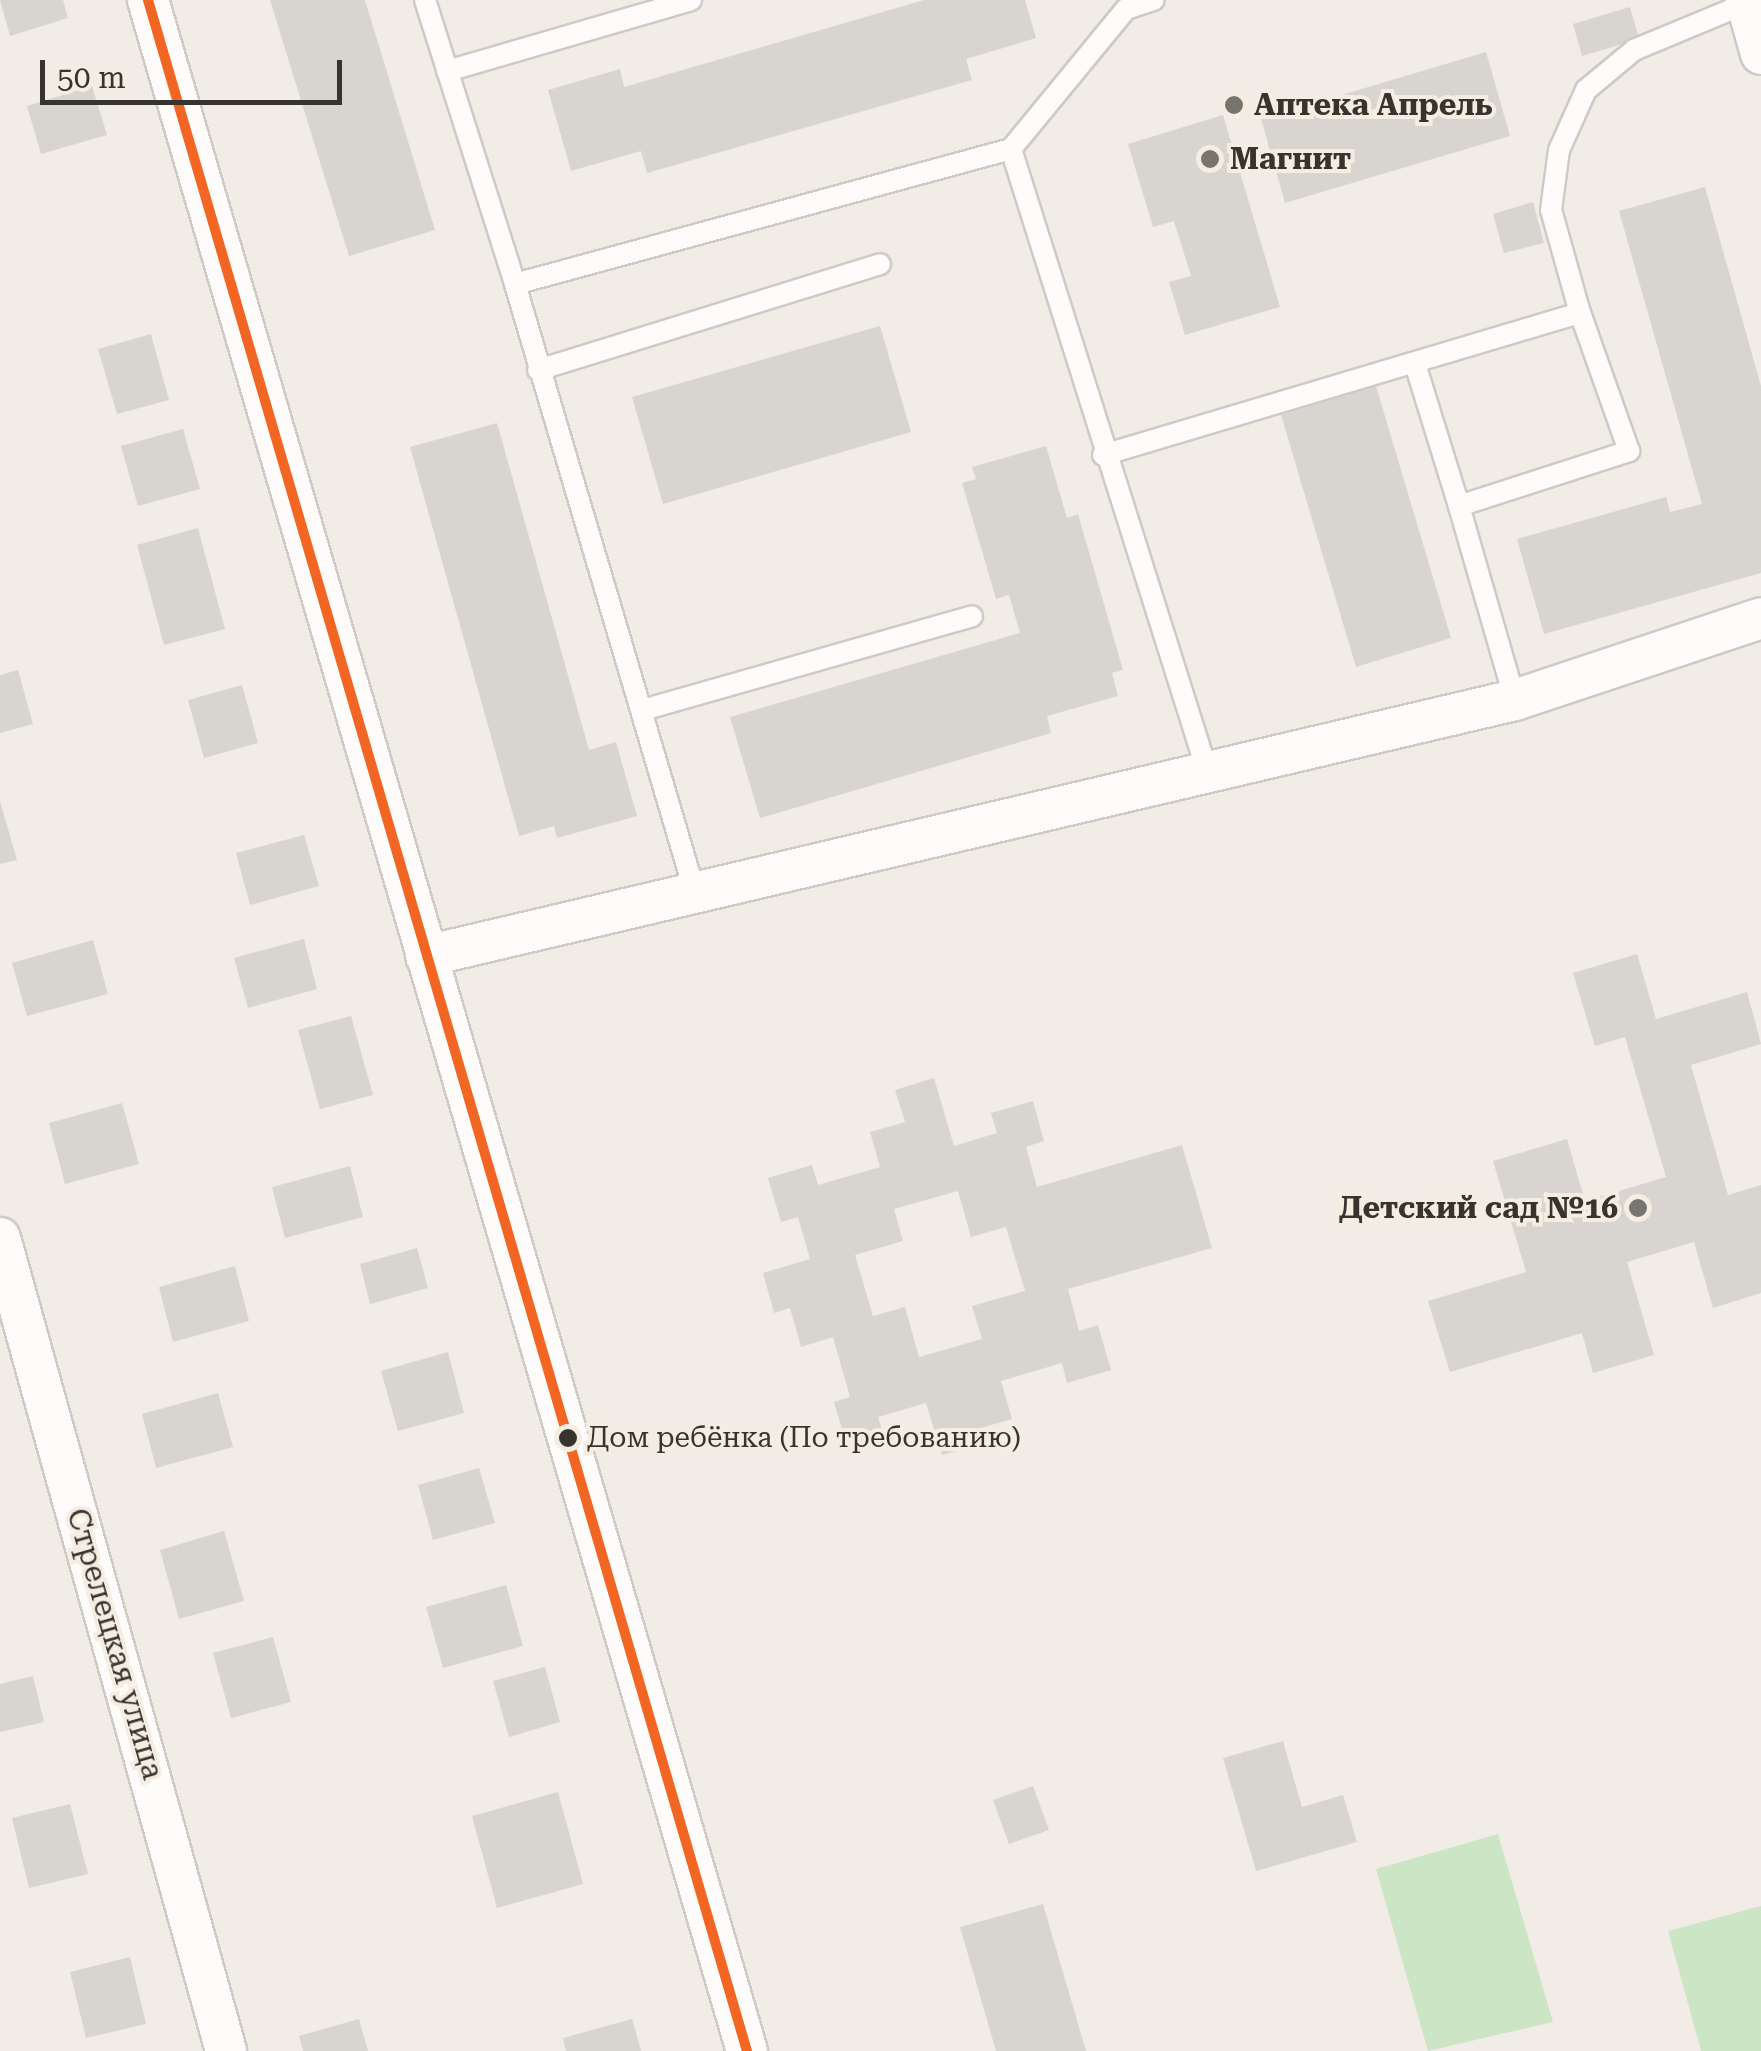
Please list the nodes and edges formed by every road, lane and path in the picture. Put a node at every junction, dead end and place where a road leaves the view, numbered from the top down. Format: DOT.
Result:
graph roads {
  1 [pos="148,0"];
  2 [pos="425,0"];
  3 [pos="692,0"];
  4 [pos="1154,0"];
  5 [pos="1746,1"];
  6 [pos="1125,4"];
  7 [pos="1761,54"];
  8 [pos="447,71"];
  9 [pos="1011,149"];
  10 [pos="880,264"];
  11 [pos="515,284"];
  12 [pos="1580,313"];
  13 [pos="1416,367"];
  14 [pos="538,370"];
  15 [pos="1103,456"];
  16 [pos="1459,506"];
  17 [pos="972,616"];
  18 [pos="1761,618"];
  19 [pos="1515,700"];
  20 [pos="643,710"];
  21 [pos="1209,776"];
  22 [pos="695,893"];
  23 [pos="426,956"];
  24 [pos="0,1238"];
  25 [pos="226,2051"];
  26 [pos="747,2051"];
  1 -- 23 [label="street"];
  2 -- 8 [label="lane"];
  3 -- 8 [label="lane"];
  4 -- 6 [label="lane"];
  5 -- 7 [label="street"];
  5 -- 12 [label="lane"];
  6 -- 9 [label="lane"];
  8 -- 11 [label="lane"];
  9 -- 11 [label="lane"];
  9 -- 15 [label="lane"];
  10 -- 14 [label="lane"];
  11 -- 14 [label="lane"];
  12 -- 13 [label="lane"];
  12 -- 16 [label="lane"];
  13 -- 15 [label="lane"];
  13 -- 16 [label="lane"];
  14 -- 20 [label="lane"];
  15 -- 21 [label="lane"];
  16 -- 19 [label="lane"];
  17 -- 20 [label="lane"];
  18 -- 19 [label="street"];
  19 -- 21 [label="street"];
  20 -- 22 [label="lane"];
  21 -- 22 [label="street"];
  22 -- 23 [label="street"];
  23 -- 26 [label="street"];
  24 -- 25 [label="street, Стрелецкая улица"];
}
